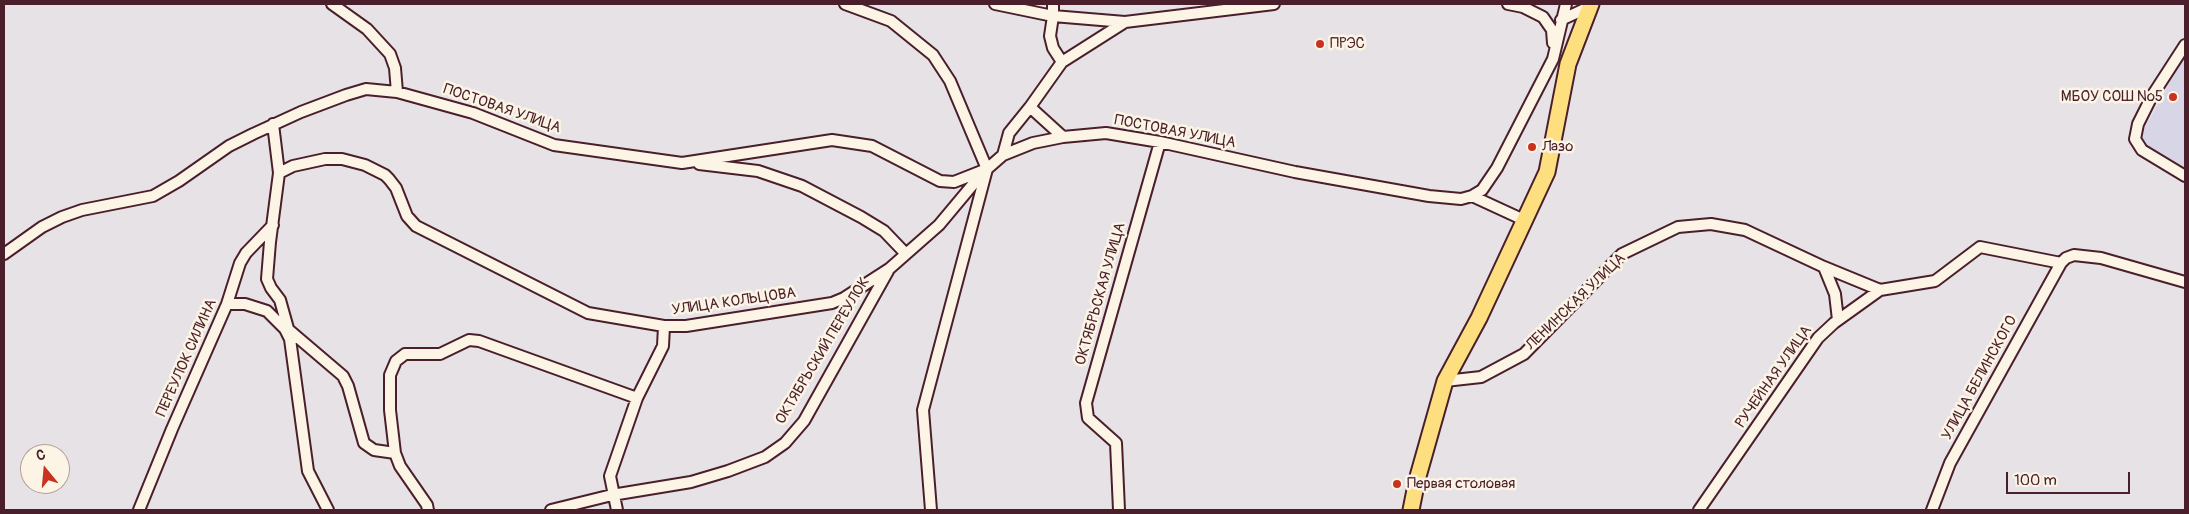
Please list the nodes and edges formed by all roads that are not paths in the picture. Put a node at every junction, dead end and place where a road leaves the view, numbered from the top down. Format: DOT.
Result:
graph roads {
  1 [pos="332,4"];
  2 [pos="845,4"];
  3 [pos="995,4"];
  4 [pos="1053,4"];
  5 [pos="1274,4"];
  6 [pos="1508,4"];
  7 [pos="1566,4"];
  8 [pos="1590,5"];
  9 [pos="1053,16"];
  10 [pos="1561,20"];
  11 [pos="1125,22"];
  12 [pos="2185,45"];
  13 [pos="1553,59"];
  14 [pos="1062,62"];
  15 [pos="1568,64"];
  16 [pos="397,92"];
  17 [pos="1030,107"];
  18 [pos="273,124"];
  19 [pos="1063,137"];
  20 [pos="1160,142"];
  21 [pos="1003,155"];
  22 [pos="698,161"];
  23 [pos="987,169"];
  24 [pos="279,173"];
  25 [pos="2185,176"];
  26 [pos="1472,196"];
  27 [pos="1524,220"];
  28 [pos="273,225"];
  29 [pos="4,254"];
  30 [pos="906,254"];
  31 [pos="2061,263"];
  32 [pos="1824,267"];
  33 [pos="889,270"];
  34 [pos="2185,282"];
  35 [pos="1880,290"];
  36 [pos="228,304"];
  37 [pos="1838,320"];
  38 [pos="664,326"];
  39 [pos="289,334"];
  40 [pos="1445,381"];
  41 [pos="637,398"];
  42 [pos="395,453"];
  43 [pos="612,495"];
  44 [pos="431,509"];
  45 [pos="139,510"];
  46 [pos="328,510"];
  47 [pos="551,510"];
  48 [pos="617,510"];
  49 [pos="931,510"];
  50 [pos="1119,510"];
  51 [pos="1411,510"];
  52 [pos="1700,510"];
  53 [pos="1932,510"];
  1 -- 16 [label="street"];
  2 -- 23 [label="street"];
  3 -- 9 [label="street"];
  4 -- 9 [label="street"];
  5 -- 11 [label="street"];
  6 -- 13 [label="street"];
  7 -- 10 [label="street"];
  8 -- 10 [label="street"];
  8 -- 15 [label="main road"];
  9 -- 11 [label="street"];
  9 -- 14 [label="street"];
  10 -- 13 [label="street"];
  11 -- 14 [label="street"];
  12 -- 25 [label="street"];
  13 -- 15 [label="street"];
  13 -- 26 [label="street"];
  14 -- 17 [label="street"];
  15 -- 27 [label="main road"];
  16 -- 18 [label="street, ПОСТОВАЯ УЛИЦА"];
  16 -- 22 [label="street, ПОСТОВАЯ УЛИЦА"];
  17 -- 19 [label="street"];
  17 -- 21 [label="street"];
  18 -- 24 [label="street"];
  18 -- 29 [label="street, ПОСТОВАЯ УЛИЦА"];
  19 -- 20 [label="street, ПОСТОВАЯ УЛИЦА"];
  19 -- 21 [label="street, ПОСТОВАЯ УЛИЦА"];
  20 -- 26 [label="street, ПОСТОВАЯ УЛИЦА"];
  20 -- 50 [label="street, ОКТЯБРЬСКАЯ УЛИЦА"];
  21 -- 23 [label="street, ПОСТОВАЯ УЛИЦА"];
  22 -- 23 [label="street, ПОСТОВАЯ УЛИЦА"];
  22 -- 30 [label="street, ПОСТОВАЯ УЛИЦА"];
  23 -- 30 [label="street, УЛИЦА КОЛЬЦОВА"];
  23 -- 49 [label="street"];
  24 -- 28 [label="street"];
  24 -- 38 [label="street, УЛИЦА КОЛЬЦОВА"];
  26 -- 27 [label="street"];
  27 -- 40 [label="main road"];
  28 -- 36 [label="street, ПЕРЕУЛОК СИЛИНА"];
  28 -- 39 [label="street"];
  30 -- 33 [label="street, УЛИЦА КОЛЬЦОВА"];
  31 -- 34 [label="street"];
  31 -- 35 [label="street, РУЧЕЙНАЯ УЛИЦА"];
  31 -- 53 [label="street, УЛИЦА БЕЛИНСКОГО"];
  32 -- 35 [label="street, ЛЕНИНСКАЯ УЛИЦА"];
  32 -- 37 [label="street"];
  32 -- 40 [label="street, ЛЕНИНСКАЯ УЛИЦА"];
  33 -- 38 [label="street, УЛИЦА КОЛЬЦОВА"];
  33 -- 43 [label="street, ОКТЯБРЬСКИЙ ПЕРЕУЛОК"];
  35 -- 37 [label="street, РУЧЕЙНАЯ УЛИЦА"];
  36 -- 39 [label="street"];
  36 -- 45 [label="street, ПЕРЕУЛОК СИЛИНА"];
  37 -- 52 [label="street, РУЧЕЙНАЯ УЛИЦА"];
  38 -- 41 [label="street"];
  39 -- 42 [label="street"];
  39 -- 46 [label="street"];
  40 -- 51 [label="main road"];
  41 -- 42 [label="street"];
  41 -- 43 [label="street"];
  42 -- 44 [label="street"];
  43 -- 47 [label="street, ОКТЯБРЬСКИЙ ПЕРЕУЛОК"];
  43 -- 48 [label="street"];
}
